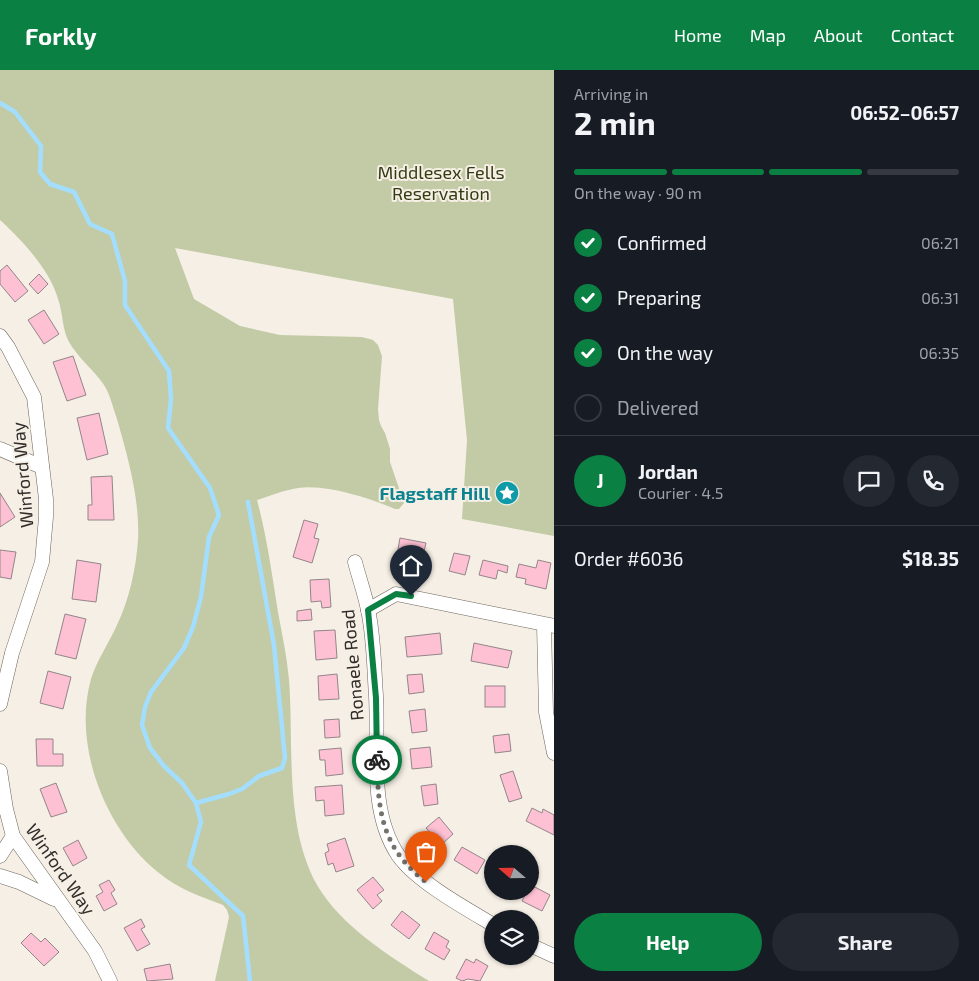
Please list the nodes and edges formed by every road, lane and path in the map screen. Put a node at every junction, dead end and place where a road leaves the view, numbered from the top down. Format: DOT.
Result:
graph roads {
  1 [pos="0,336"];
  2 [pos="0,449"];
  3 [pos="42,467"];
  4 [pos="355,562"];
  5 [pos="368,610"];
  6 [pos="549,625"];
  7 [pos="0,704"];
  8 [pos="554,753"];
  9 [pos="0,771"];
  10 [pos="13,836"];
  11 [pos="0,856"];
  12 [pos="0,876"];
  13 [pos="60,903"];
  14 [pos="484,919"];
  15 [pos="539,949"];
  16 [pos="554,956"];
  17 [pos="110,981"];
  1 -- 3 [label="street, Winford Way"];
  2 -- 3 [label="street"];
  3 -- 7 [label="street, Winford Way"];
  4 -- 5 [label="street, Ronaele Road"];
  5 -- 6 [label="street"];
  5 -- 14 [label="street, Ronaele Road"];
  6 -- 8 [label="street"];
  9 -- 10 [label="street, Winford Way"];
  10 -- 11 [label="street"];
  10 -- 13 [label="street, Winford Way"];
  12 -- 13 [label="street"];
  13 -- 17 [label="street, Winford Way"];
  15 -- 16 [label="street"];
}
